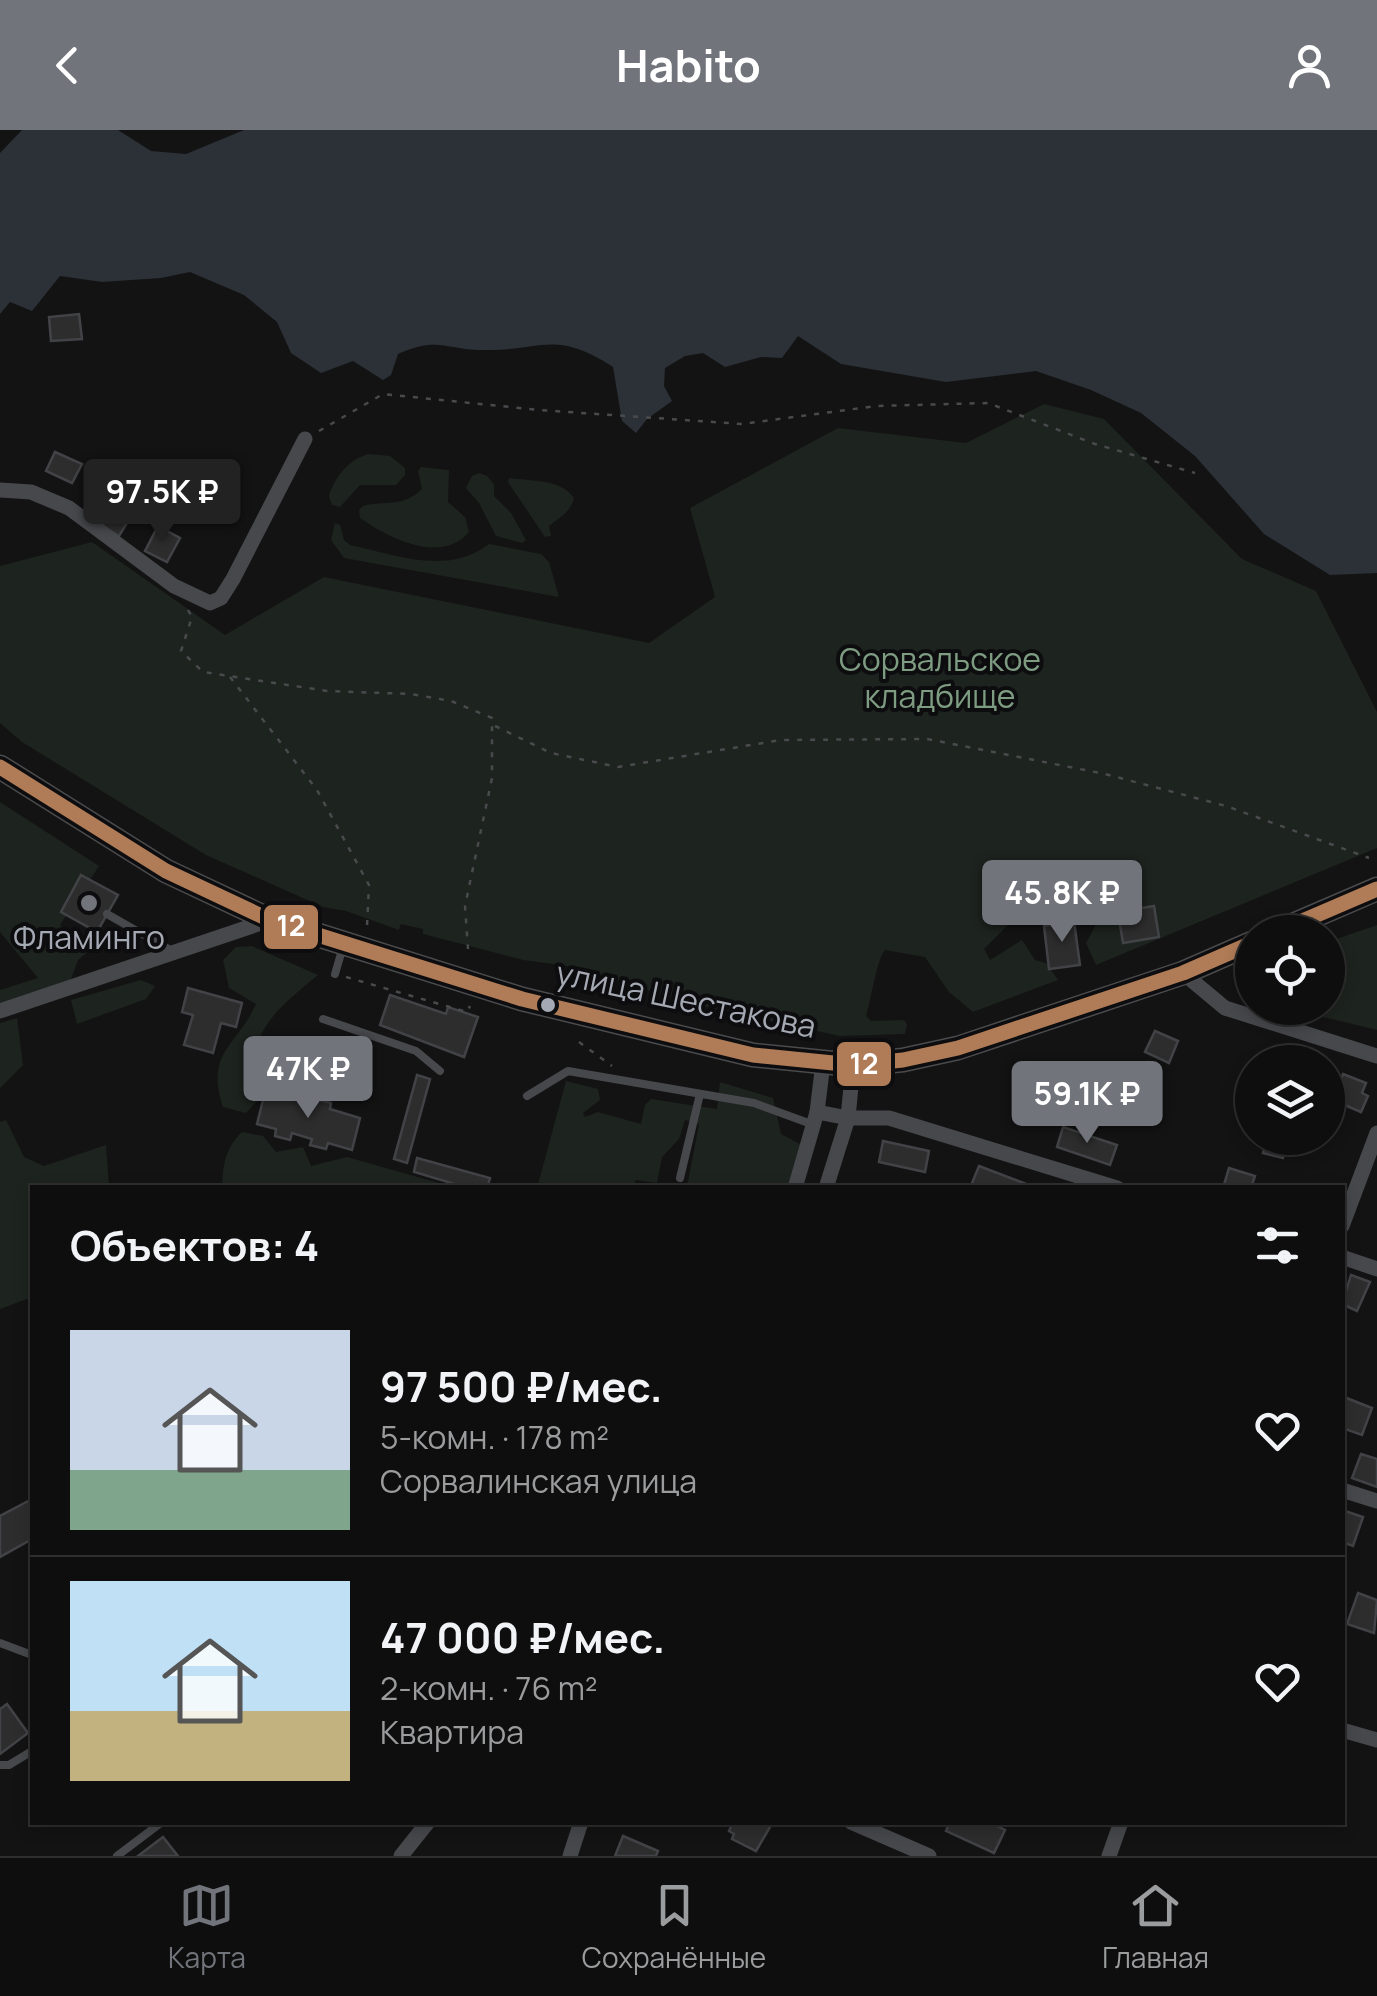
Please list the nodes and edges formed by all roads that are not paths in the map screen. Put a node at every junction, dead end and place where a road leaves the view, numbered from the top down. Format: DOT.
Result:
graph roads {
  1 [pos="304,439"];
  2 [pos="0,490"];
  3 [pos="0,767"];
  4 [pos="1377,892"];
  5 [pos="107,914"];
  6 [pos="1318,915"];
  7 [pos="270,920"];
  8 [pos="354,949"];
  9 [pos="1235,950"];
  10 [pos="176,954"];
  11 [pos="1183,972"];
  12 [pos="335,974"];
  13 [pos="0,1011"];
  14 [pos="323,1019"];
  15 [pos="1377,1056"];
  16 [pos="823,1063"];
  17 [pos="853,1066"];
  18 [pos="440,1071"];
  19 [pos="700,1094"];
  20 [pos="527,1096"];
  21 [pos="816,1118"];
  22 [pos="848,1118"];
  23 [pos="1377,1133"];
  24 [pos="680,1178"];
  25 [pos="796,1185"];
  26 [pos="827,1185"];
  27 [pos="1107,1185"];
  28 [pos="1345,1218"];
  29 [pos="1345,1257"];
  30 [pos="1377,1269"];
  31 [pos="1345,1491"];
  32 [pos="1377,1501"];
  33 [pos="0,1643"];
  34 [pos="30,1654"];
  35 [pos="1345,1731"];
  36 [pos="1377,1740"];
  37 [pos="30,1752"];
  38 [pos="0,1765"];
  39 [pos="158,1825"];
  40 [pos="426,1825"];
  41 [pos="581,1825"];
  42 [pos="858,1825"];
  43 [pos="1120,1825"];
  44 [pos="116,1856"];
  45 [pos="401,1856"];
  46 [pos="570,1856"];
  47 [pos="930,1856"];
  48 [pos="1109,1856"];
  1 -- 2 [label="street"];
  3 -- 7 [label="main road, улица Шестакова"];
  4 -- 6 [label="main road"];
  5 -- 10 [label="lane"];
  7 -- 8 [label="main road, улица Шестакова"];
  7 -- 10 [label="street"];
  8 -- 12 [label="lane"];
  8 -- 16 [label="main road, улица Шестакова"];
  9 -- 11 [label="main road, улица Шестакова"];
  10 -- 13 [label="street"];
  11 -- 15 [label="street"];
  11 -- 17 [label="main road, улица Шестакова"];
  14 -- 18 [label="lane"];
  16 -- 17 [label="main road, улица Шестакова"];
  16 -- 21 [label="street"];
  17 -- 22 [label="street"];
  19 -- 20 [label="lane"];
  19 -- 21 [label="lane"];
  19 -- 24 [label="lane"];
  21 -- 22 [label="street"];
  21 -- 25 [label="street"];
  22 -- 26 [label="street"];
  22 -- 27 [label="street"];
  23 -- 28 [label="street"];
  29 -- 30 [label="street"];
  31 -- 32 [label="street"];
  33 -- 34 [label="lane"];
  35 -- 36 [label="street"];
  37 -- 38 [label="lane"];
  39 -- 44 [label="lane"];
  40 -- 45 [label="street"];
  41 -- 46 [label="street"];
  42 -- 47 [label="street"];
  43 -- 48 [label="street"];
}
